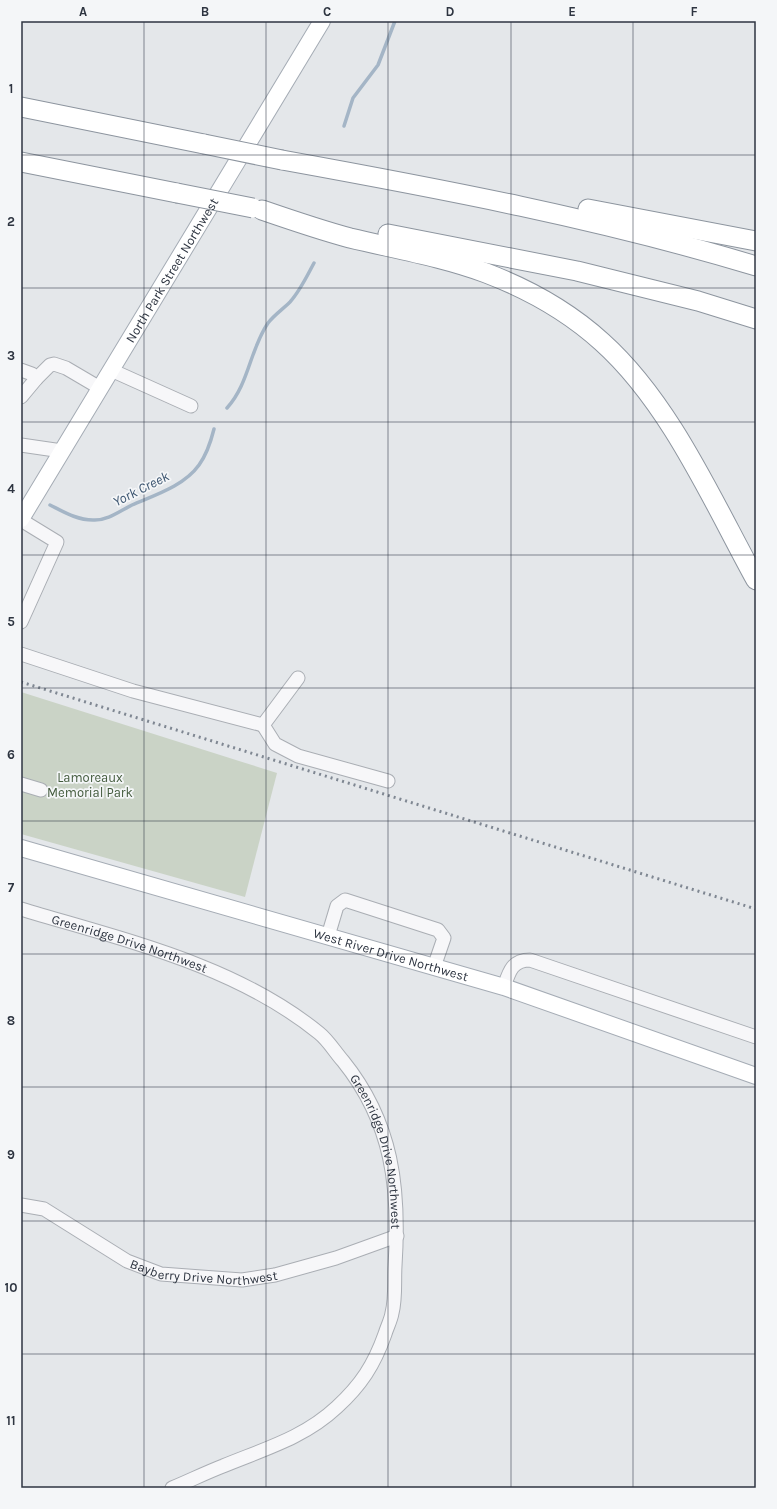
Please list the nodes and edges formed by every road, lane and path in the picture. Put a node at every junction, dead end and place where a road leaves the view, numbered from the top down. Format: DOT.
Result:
graph roads {
  1 [pos="322,21"];
  2 [pos="21,107"];
  3 [pos="21,162"];
  4 [pos="491,199"];
  5 [pos="258,209"];
  6 [pos="756,240"];
  7 [pos="756,266"];
  8 [pos="756,319"];
  9 [pos="21,370"];
  10 [pos="111,370"];
  11 [pos="36,379"];
  12 [pos="100,388"];
  13 [pos="21,397"];
  14 [pos="191,406"];
  15 [pos="21,445"];
  16 [pos="62,451"];
  17 [pos="21,519"];
  18 [pos="756,580"];
  19 [pos="21,622"];
  20 [pos="21,654"];
  21 [pos="298,678"];
  22 [pos="263,724"];
  23 [pos="388,782"];
  24 [pos="21,784"];
  25 [pos="41,790"];
  26 [pos="21,848"];
  27 [pos="21,909"];
  28 [pos="328,936"];
  29 [pos="434,967"];
  30 [pos="504,987"];
  31 [pos="756,1037"];
  32 [pos="756,1076"];
  33 [pos="21,1204"];
  34 [pos="397,1236"];
  35 [pos="172,1488"];
  1 -- 10 [label="main road, North Park Street Northwest"];
  2 -- 4 [label="highway, bridge"];
  3 -- 5 [label="highway, bridge"];
  4 -- 6 [label="highway"];
  4 -- 7 [label="highway"];
  5 -- 8 [label="highway"];
  5 -- 18 [label="highway"];
  9 -- 11 [label="street"];
  10 -- 12 [label="main road, North Park Street Northwest"];
  10 -- 14 [label="street"];
  11 -- 12 [label="street"];
  11 -- 13 [label="street"];
  12 -- 16 [label="main road, North Park Street Northwest"];
  15 -- 16 [label="street"];
  16 -- 17 [label="main road, North Park Street Northwest"];
  17 -- 19 [label="street"];
  20 -- 22 [label="street"];
  21 -- 22 [label="street"];
  22 -- 23 [label="street"];
  24 -- 25 [label="street"];
  26 -- 28 [label="main road, West River Drive Northwest"];
  27 -- 34 [label="street, Greenridge Drive Northwest"];
  28 -- 29 [label="main road, West River Drive Northwest"];
  28 -- 29 [label="street"];
  29 -- 30 [label="main road, West River Drive Northwest"];
  30 -- 31 [label="street"];
  30 -- 32 [label="main road, West River Drive Northwest"];
  33 -- 34 [label="street, Bayberry Drive Northwest"];
  34 -- 35 [label="street, Greenridge Drive Northwest"];
}
